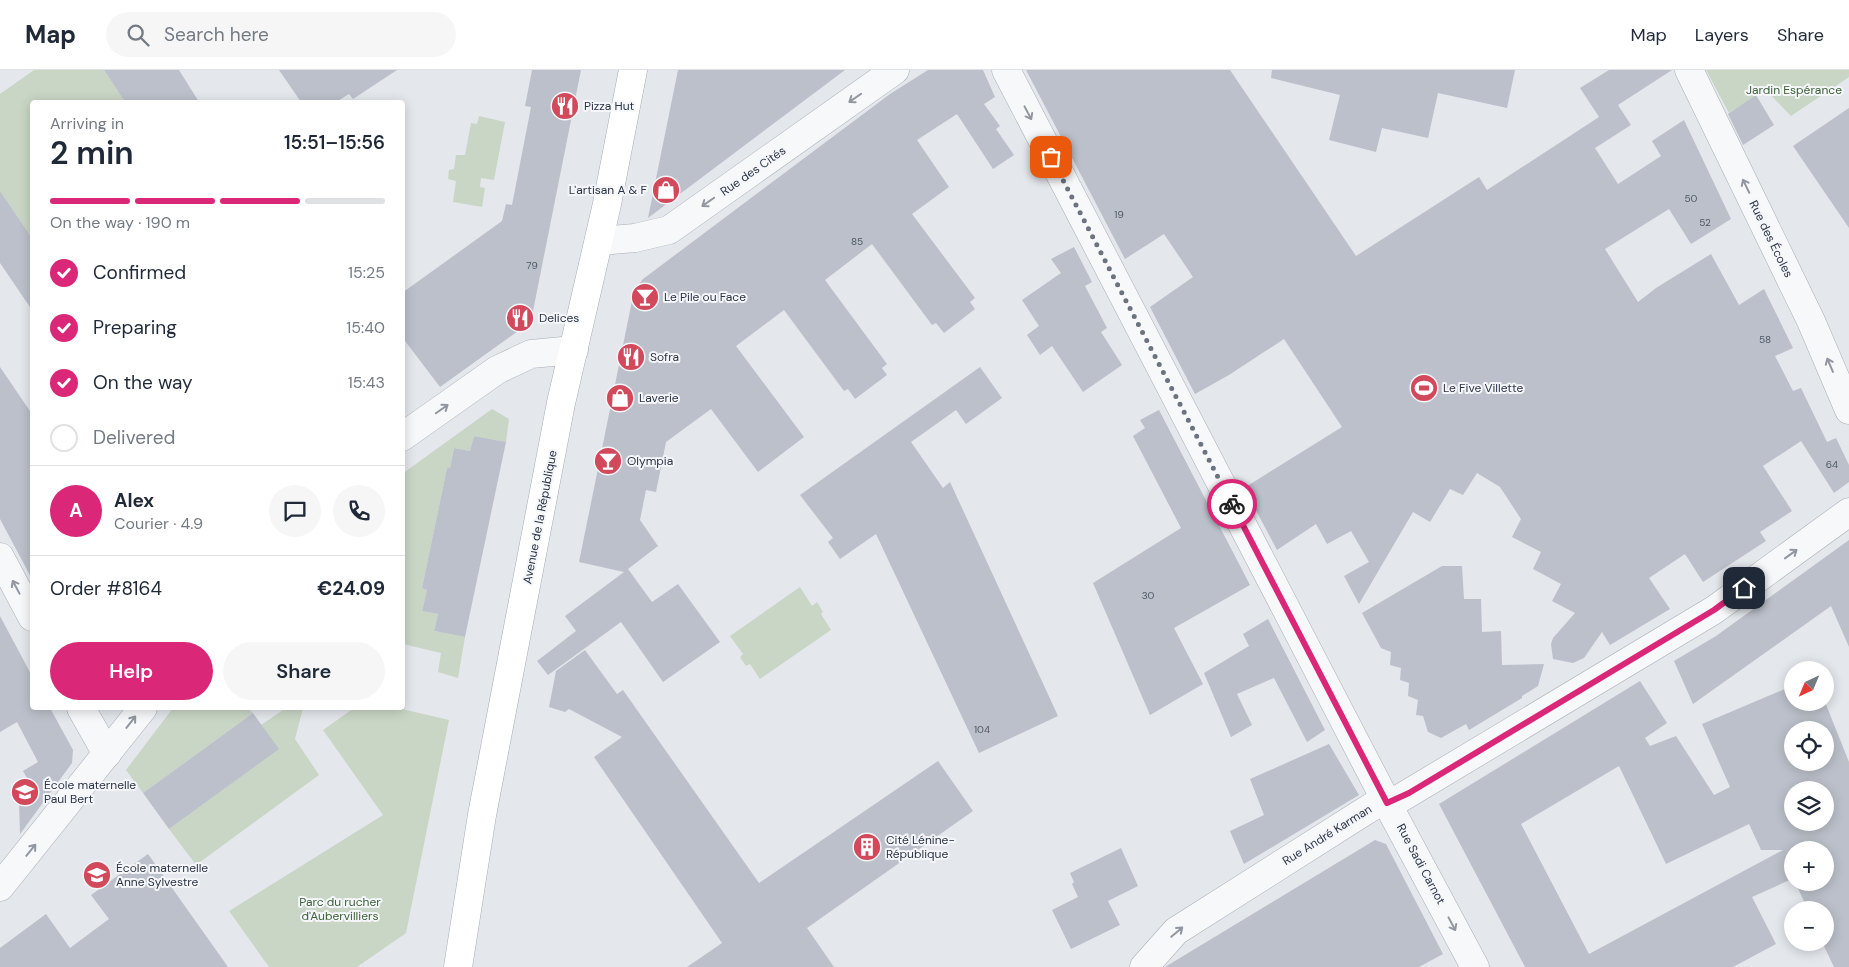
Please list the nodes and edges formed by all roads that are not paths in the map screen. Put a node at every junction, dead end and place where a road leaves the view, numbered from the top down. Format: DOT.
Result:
graph roads {
  1 [pos="633,70"];
  2 [pos="895,70"];
  3 [pos="1006,70"];
  4 [pos="1690,70"];
  5 [pos="599,241"];
  6 [pos="574,350"];
  7 [pos="1849,410"];
  8 [pos="405,435"];
  9 [pos="1849,512"];
  10 [pos="0,557"];
  11 [pos="30,613"];
  12 [pos="82,710"];
  13 [pos="141,710"];
  14 [pos="107,754"];
  15 [pos="1387,803"];
  16 [pos="0,888"];
  17 [pos="458,967"];
  18 [pos="1144,967"];
  19 [pos="1475,967"];
  1 -- 5 [label="main road, Avenue de la République"];
  2 -- 5 [label="street, Rue des Cités, one-way"];
  3 -- 15 [label="street, Rue Sadi Carnot, one-way"];
  7 -- 4 [label="street, Rue des Écoles, one-way"];
  5 -- 6 [label="main road, Avenue de la République"];
  8 -- 6 [label="street, one-way"];
  6 -- 17 [label="main road, Avenue de la République"];
  15 -- 9 [label="street, Rue André Karman, one-way"];
  11 -- 10 [label="street, one-way"];
  12 -- 14 [label="street"];
  14 -- 13 [label="street, one-way"];
  16 -- 14 [label="street, one-way"];
  18 -- 15 [label="street, Rue André Karman, one-way"];
  15 -- 19 [label="street, Rue Sadi Carnot, one-way"];
}
